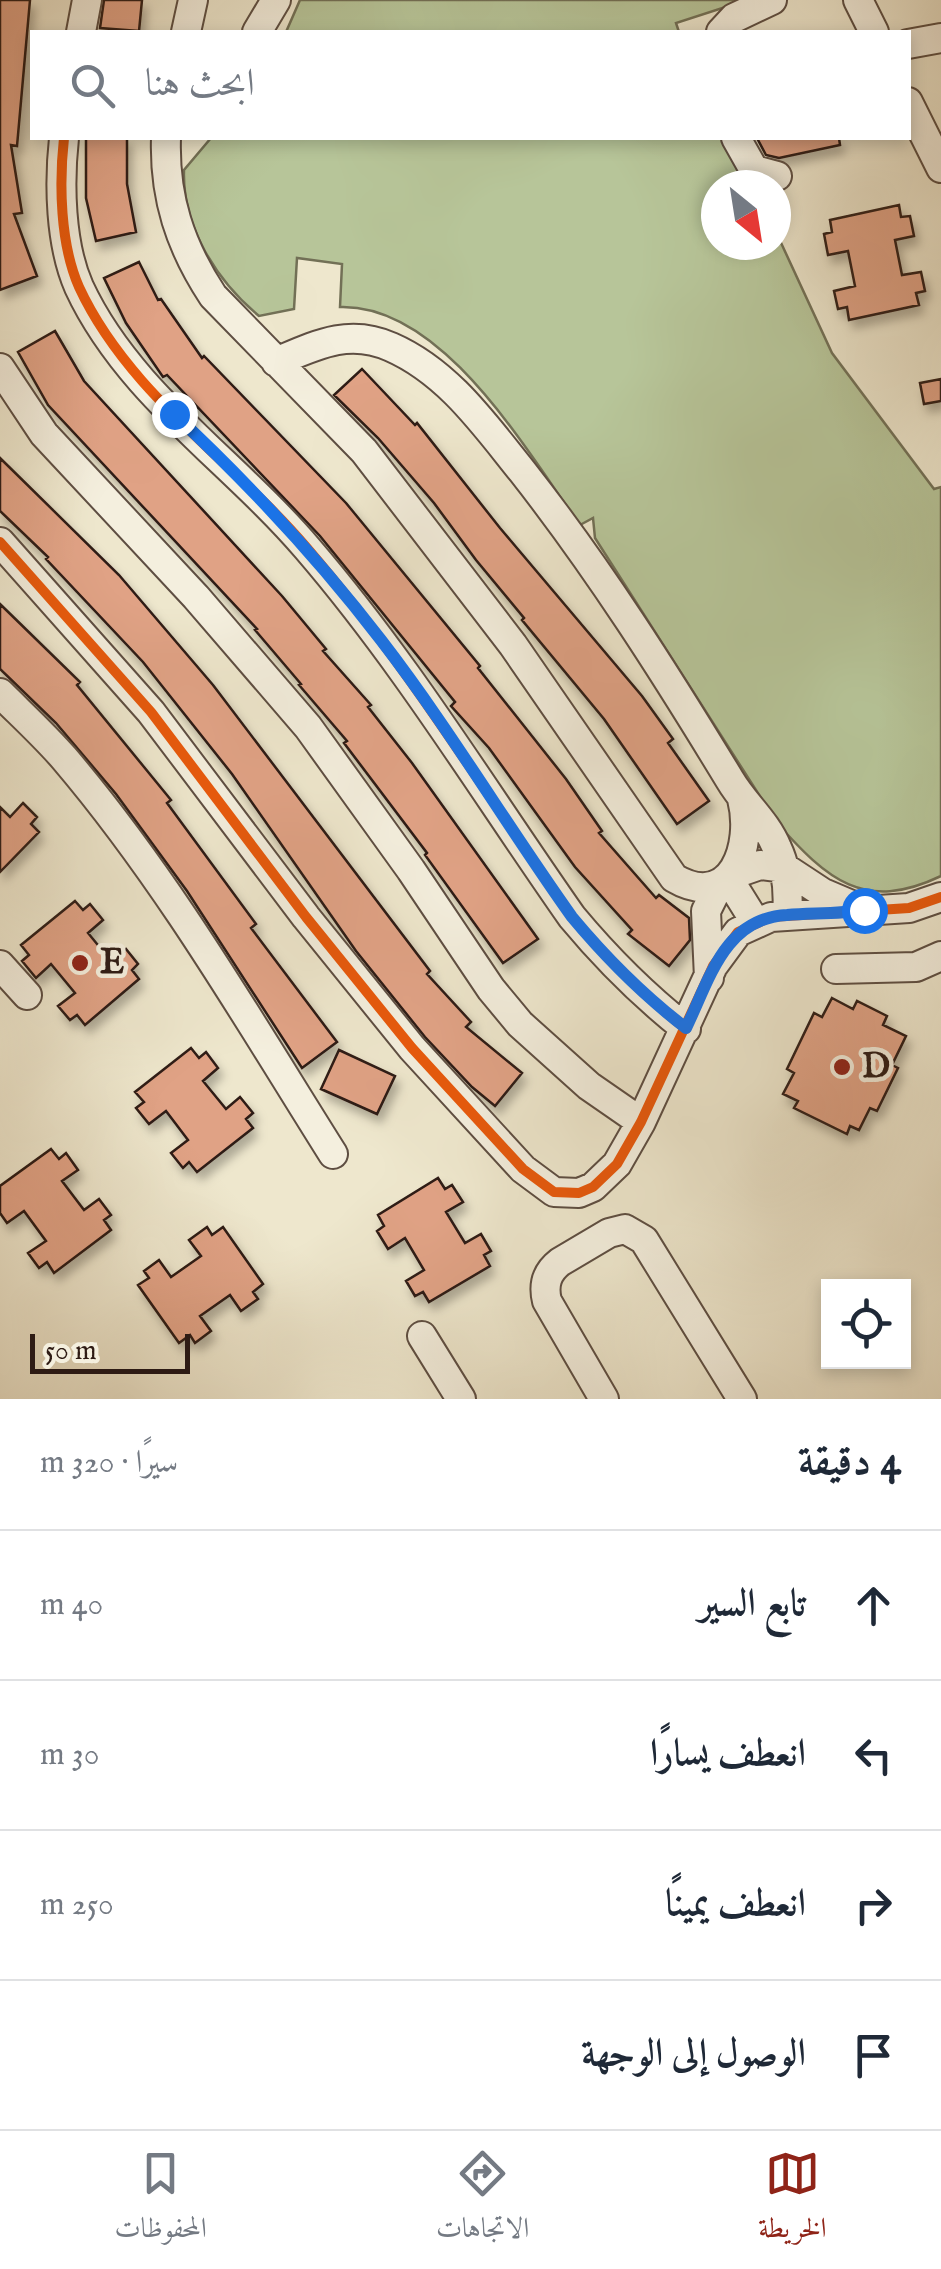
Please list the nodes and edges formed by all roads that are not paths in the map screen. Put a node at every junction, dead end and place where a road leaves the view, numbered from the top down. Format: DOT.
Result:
graph roads {
  1 [pos="87,0"];
  2 [pos="193,0"];
  3 [pos="276,0"];
  4 [pos="772,0"];
  5 [pos="858,0"];
  6 [pos="82,30"];
  7 [pos="186,30"];
  8 [pos="258,30"];
  9 [pos="724,30"];
  10 [pos="873,30"];
  11 [pos="941,38"];
  12 [pos="911,43"];
  13 [pos="911,108"];
  14 [pos="64,140"];
  15 [pos="166,140"];
  16 [pos="737,140"];
  17 [pos="941,168"];
  18 [pos="754,170"];
  19 [pos="276,362"];
  20 [pos="0,368"];
  21 [pos="0,542"];
  22 [pos="0,693"];
  23 [pos="742,799"];
  24 [pos="784,868"];
  25 [pos="666,869"];
  26 [pos="728,878"];
  27 [pos="941,898"];
  28 [pos="864,910"];
  29 [pos="786,914"];
  30 [pos="704,924"];
  31 [pos="747,928"];
  32 [pos="941,956"];
  33 [pos="0,964"];
  34 [pos="836,969"];
  35 [pos="709,980"];
  36 [pos="26,995"];
  37 [pos="686,1028"];
  38 [pos="641,1122"];
  39 [pos="333,1154"];
  40 [pos="422,1336"];
  41 [pos="461,1399"];
  42 [pos="604,1399"];
  43 [pos="742,1399"];
  1 -- 6 [label="street"];
  2 -- 7 [label="street"];
  3 -- 8 [label="street"];
  4 -- 9 [label="street"];
  5 -- 10 [label="street"];
  11 -- 12 [label="street"];
  13 -- 17 [label="street"];
  14 -- 37 [label="street"];
  15 -- 19 [label="street"];
  16 -- 18 [label="street"];
  19 -- 23 [label="street"];
  19 -- 25 [label="street"];
  20 -- 38 [label="street"];
  21 -- 38 [label="street"];
  22 -- 39 [label="street"];
  23 -- 24 [label="street"];
  23 -- 26 [label="street"];
  24 -- 26 [label="street"];
  24 -- 28 [label="street"];
  24 -- 29 [label="street"];
  25 -- 26 [label="street"];
  25 -- 30 [label="street"];
  26 -- 30 [label="street"];
  26 -- 31 [label="street"];
  27 -- 28 [label="street"];
  28 -- 29 [label="street"];
  29 -- 31 [label="street"];
  30 -- 31 [label="street"];
  30 -- 35 [label="street"];
  31 -- 35 [label="street"];
  32 -- 34 [label="street"];
  33 -- 36 [label="street"];
  35 -- 37 [label="street"];
  37 -- 38 [label="street"];
  40 -- 41 [label="street"];
  42 -- 43 [label="street"];
}
